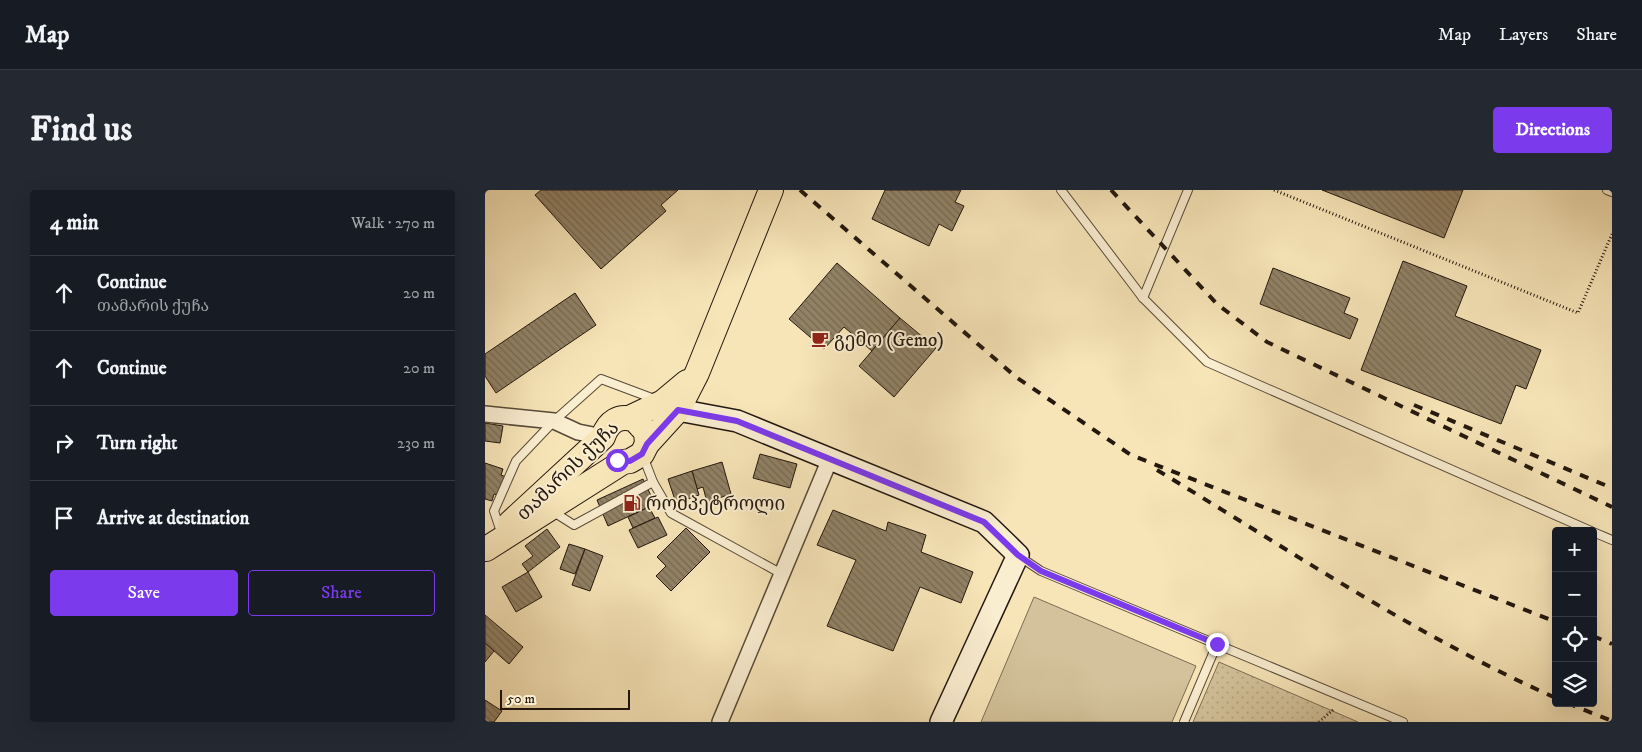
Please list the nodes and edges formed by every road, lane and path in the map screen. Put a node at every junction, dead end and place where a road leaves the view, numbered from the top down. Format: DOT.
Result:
graph roads {
  1 [pos="771,190"];
  2 [pos="1061,190"];
  3 [pos="1188,190"];
  4 [pos="1274,190"];
  5 [pos="1607,190"];
  6 [pos="1612,192"];
  7 [pos="1612,234"];
  8 [pos="1143,298"];
  9 [pos="671,406"];
  10 [pos="485,414"];
  11 [pos="629,418"];
  12 [pos="554,421"];
  13 [pos="603,437"];
  14 [pos="637,453"];
  15 [pos="830,459"];
  16 [pos="653,482"];
  17 [pos="550,510"];
  18 [pos="1583,527"];
  19 [pos="1597,533"];
  20 [pos="1612,540"];
  21 [pos="491,544"];
  22 [pos="1018,555"];
  23 [pos="782,574"];
  24 [pos="1217,644"];
  25 [pos="1334,709"];
  26 [pos="1385,718"];
  27 [pos="720,722"];
  28 [pos="941,722"];
  29 [pos="1184,722"];
  30 [pos="1319,722"];
  31 [pos="1403,722"];
  1 -- 9 [label="main road"];
  2 -- 8 [label="lane"];
  3 -- 8 [label="lane"];
  4 -- 7 [label="path"];
  5 -- 6 [label="lane"];
  8 -- 18 [label="lane"];
  9 -- 11 [label="main road, თამარის ქუჩა"];
  9 -- 12 [label="lane"];
  9 -- 14 [label="main road, თამარის ქუჩა"];
  9 -- 15 [label="street"];
  10 -- 12 [label="street"];
  11 -- 13 [label="main road, თამარის ქუჩა"];
  11 -- 14 [label="main road"];
  12 -- 13 [label="street"];
  12 -- 21 [label="lane"];
  13 -- 14 [label="main road"];
  13 -- 21 [label="main road, თამარის ქუჩა"];
  14 -- 16 [label="lane"];
  14 -- 17 [label="main road, თამარის ქუჩა"];
  15 -- 22 [label="street"];
  15 -- 23 [label="street"];
  16 -- 17 [label="lane"];
  16 -- 23 [label="lane"];
  17 -- 21 [label="main road, თამარის ქუჩა"];
  19 -- 20 [label="lane"];
  22 -- 24 [label="lane"];
  22 -- 28 [label="street"];
  23 -- 27 [label="street"];
  24 -- 26 [label="lane"];
  24 -- 29 [label="lane"];
  25 -- 30 [label="path"];
  26 -- 31 [label="lane"];
}
